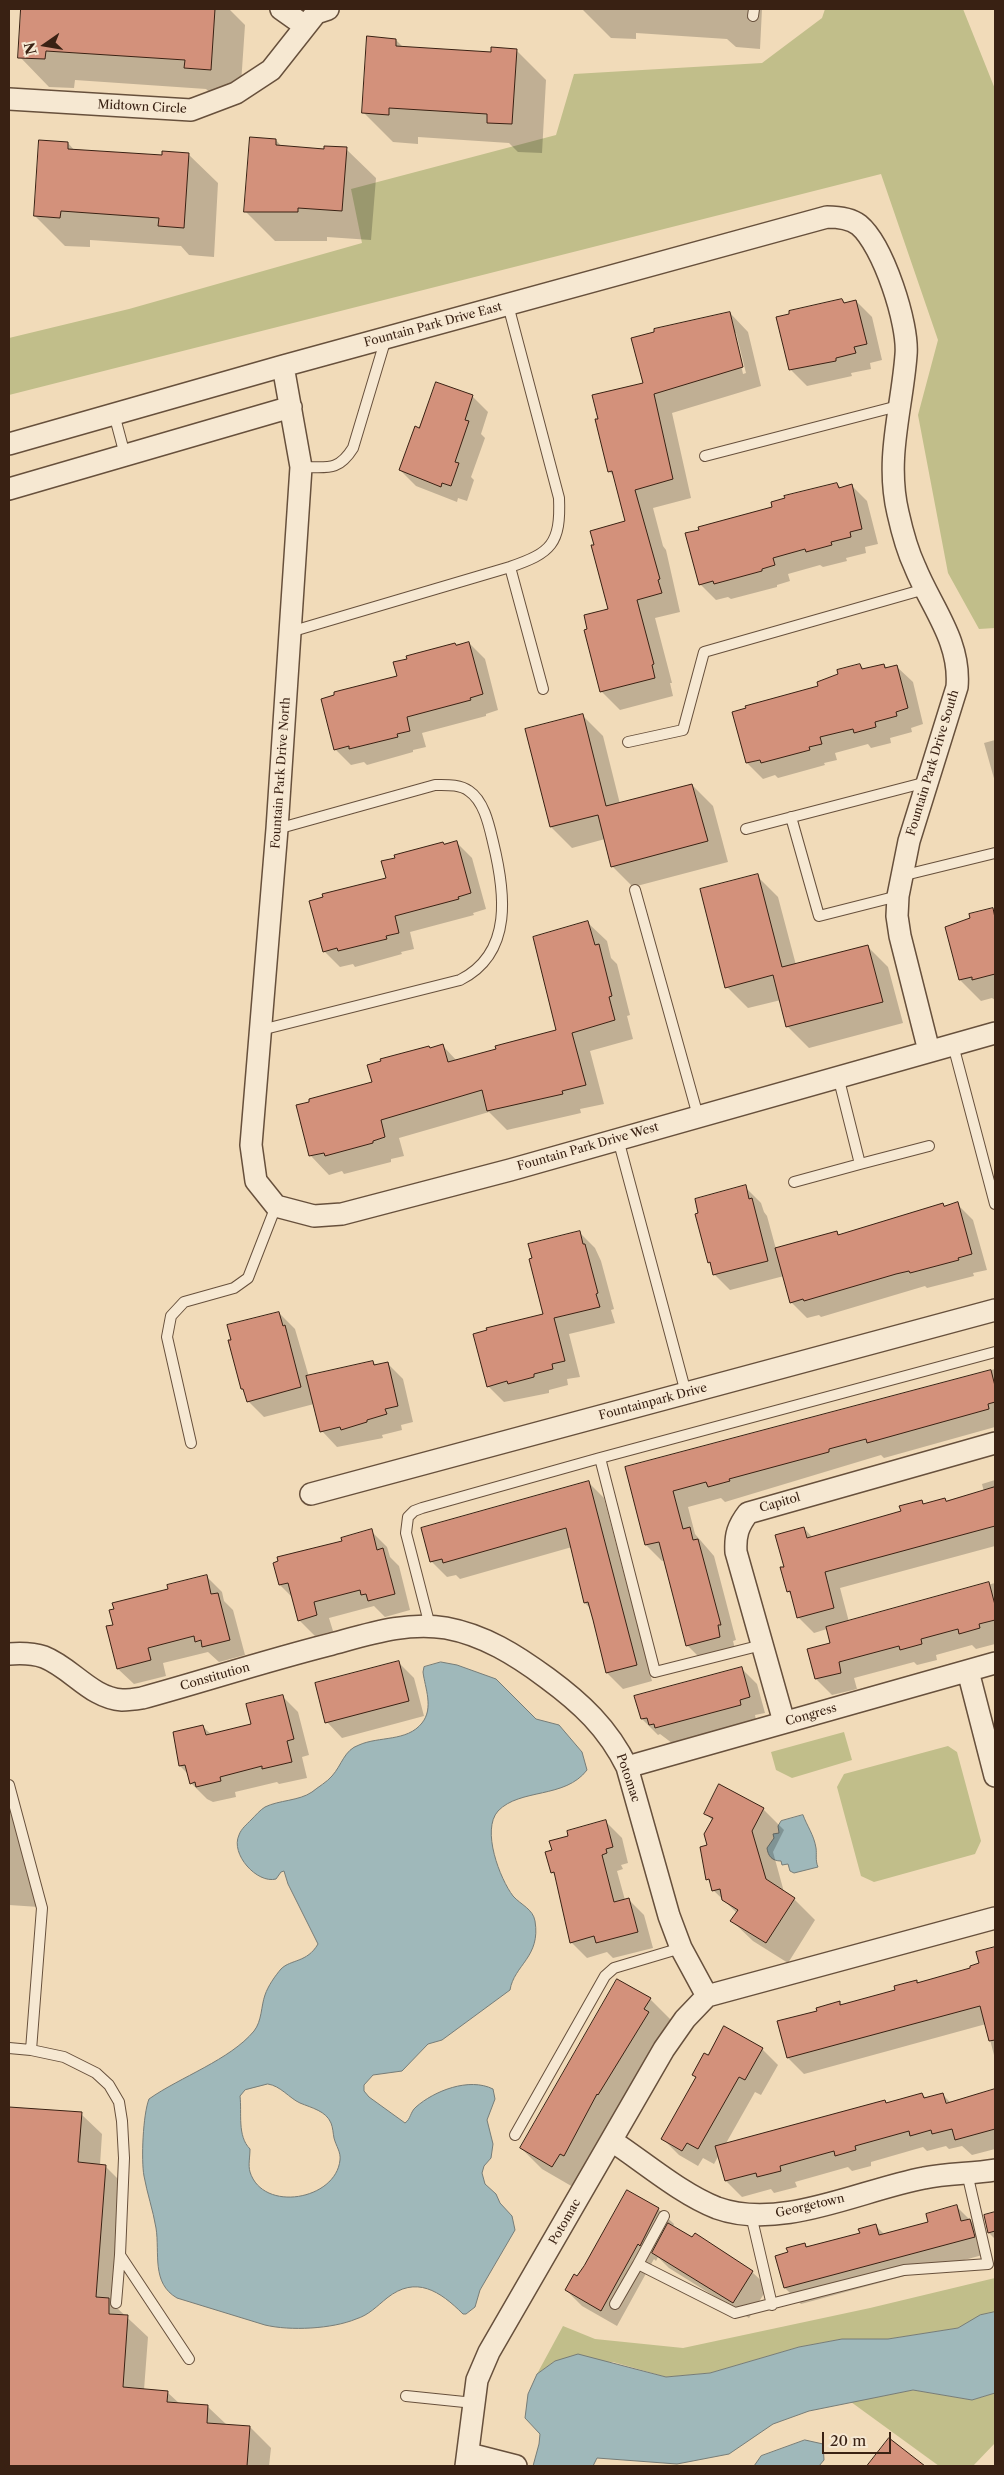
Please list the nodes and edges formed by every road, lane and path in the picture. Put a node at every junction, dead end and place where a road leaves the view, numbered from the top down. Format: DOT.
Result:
graph roads {
  1 [pos="281,9"];
  2 [pos="328,9"];
  3 [pos="305,26"];
  4 [pos="9,99"];
  5 [pos="858,224"];
  6 [pos="508,305"];
  7 [pos="386,338"];
  8 [pos="283,366"];
  9 [pos="898,406"];
  10 [pos="291,407"];
  11 [pos="114,414"];
  12 [pos="9,444"];
  13 [pos="125,455"];
  14 [pos="705,456"];
  15 [pos="301,467"];
  16 [pos="9,489"];
  17 [pos="510,567"];
  18 [pos="926,589"];
  19 [pos="290,632"];
  20 [pos="543,690"];
  21 [pos="628,742"];
  22 [pos="928,782"];
  23 [pos="791,817"];
  24 [pos="746,828"];
  25 [pos="277,829"];
  26 [pos="995,853"];
  27 [pos="900,886"];
  28 [pos="635,890"];
  29 [pos="261,1030"];
  30 [pos="995,1033"];
  31 [pos="953,1045"];
  32 [pos="929,1051"];
  33 [pos="838,1076"];
  34 [pos="698,1116"];
  35 [pos="618,1139"];
  36 [pos="929,1146"];
  37 [pos="860,1164"];
  38 [pos="794,1182"];
  39 [pos="995,1204"];
  40 [pos="276,1206"];
  41 [pos="995,1310"];
  42 [pos="995,1352"];
  43 [pos="686,1393"];
  44 [pos="191,1443"];
  45 [pos="995,1443"];
  46 [pos="600,1458"];
  47 [pos="311,1494"];
  48 [pos="430,1626"];
  49 [pos="762,1644"];
  50 [pos="9,1654"];
  51 [pos="995,1663"];
  52 [pos="968,1671"];
  53 [pos="784,1722"];
  54 [pos="627,1766"];
  55 [pos="995,1776"];
  56 [pos="9,1785"];
  57 [pos="995,1918"];
  58 [pos="681,1948"];
  59 [pos="707,1996"];
  60 [pos="9,2048"];
  61 [pos="31,2050"];
  62 [pos="516,2135"];
  63 [pos="612,2141"];
  64 [pos="995,2170"];
  65 [pos="967,2173"];
  66 [pos="751,2215"];
  67 [pos="664,2216"];
  68 [pos="120,2255"];
  69 [pos="992,2263"];
  70 [pos="638,2264"];
  71 [pos="116,2303"];
  72 [pos="616,2304"];
  73 [pos="772,2305"];
  74 [pos="189,2359"];
  75 [pos="406,2396"];
  76 [pos="474,2403"];
  77 [pos="468,2460"];
  78 [pos="516,2466"];
  1 -- 3 [label="street"];
  2 -- 3 [label="street, Midtown Circle"];
  3 -- 4 [label="street, Midtown Circle"];
  5 -- 6 [label="street, Fountain Park Drive East"];
  5 -- 9 [label="street, Fountain Park Drive South"];
  6 -- 7 [label="street, Fountain Park Drive East"];
  6 -- 17 [label="lane"];
  7 -- 8 [label="street, Fountain Park Drive East"];
  7 -- 15 [label="lane"];
  8 -- 10 [label="street, Fountain Park Drive North"];
  8 -- 11 [label="street, Fountain Park Drive East"];
  9 -- 14 [label="lane"];
  9 -- 18 [label="street, Fountain Park Drive South"];
  10 -- 13 [label="street"];
  10 -- 15 [label="street, Fountain Park Drive North"];
  11 -- 12 [label="street, Fountain Park Drive East"];
  11 -- 13 [label="lane"];
  13 -- 16 [label="street"];
  15 -- 19 [label="street, Fountain Park Drive North"];
  17 -- 19 [label="lane"];
  17 -- 20 [label="lane"];
  18 -- 21 [label="lane"];
  18 -- 22 [label="street, Fountain Park Drive South"];
  19 -- 25 [label="street, Fountain Park Drive North"];
  22 -- 23 [label="lane"];
  22 -- 27 [label="street, Fountain Park Drive South"];
  23 -- 24 [label="lane"];
  23 -- 27 [label="lane"];
  25 -- 29 [label="street, Fountain Park Drive North"];
  25 -- 29 [label="lane"];
  26 -- 27 [label="lane"];
  27 -- 32 [label="street, Fountain Park Drive South"];
  28 -- 34 [label="lane"];
  29 -- 40 [label="street, Fountain Park Drive North"];
  30 -- 31 [label="street"];
  31 -- 32 [label="street"];
  31 -- 39 [label="lane"];
  32 -- 33 [label="street, Fountain Park Drive West"];
  33 -- 34 [label="street, Fountain Park Drive West"];
  33 -- 37 [label="lane"];
  34 -- 35 [label="street, Fountain Park Drive West"];
  35 -- 40 [label="street, Fountain Park Drive West"];
  35 -- 43 [label="lane"];
  36 -- 37 [label="lane"];
  37 -- 38 [label="lane"];
  40 -- 44 [label="lane"];
  41 -- 43 [label="street, Fountainpark Drive"];
  42 -- 46 [label="lane"];
  43 -- 47 [label="street, Fountainpark Drive"];
  45 -- 49 [label="street, Capitol"];
  46 -- 48 [label="lane"];
  46 -- 49 [label="lane"];
  48 -- 50 [label="street, Constitution"];
  48 -- 54 [label="street, Potomac"];
  49 -- 53 [label="street, Capitol"];
  51 -- 52 [label="street, Congress"];
  52 -- 53 [label="street, Congress"];
  52 -- 55 [label="street"];
  53 -- 54 [label="street, Congress"];
  54 -- 58 [label="street, Potomac"];
  56 -- 61 [label="lane"];
  57 -- 59 [label="street"];
  58 -- 59 [label="street, Potomac"];
  58 -- 62 [label="lane"];
  59 -- 63 [label="street, Potomac"];
  60 -- 61 [label="lane"];
  61 -- 68 [label="lane"];
  63 -- 66 [label="street, Georgetown"];
  63 -- 76 [label="street, Potomac"];
  64 -- 65 [label="street, Georgetown"];
  65 -- 66 [label="street, Georgetown"];
  65 -- 69 [label="lane"];
  66 -- 73 [label="lane"];
  67 -- 70 [label="lane"];
  68 -- 71 [label="lane"];
  68 -- 74 [label="lane"];
  69 -- 73 [label="lane"];
  70 -- 72 [label="lane"];
  70 -- 73 [label="lane"];
  75 -- 76 [label="lane"];
  76 -- 77 [label="street, Potomac"];
  77 -- 78 [label="street"];
}
